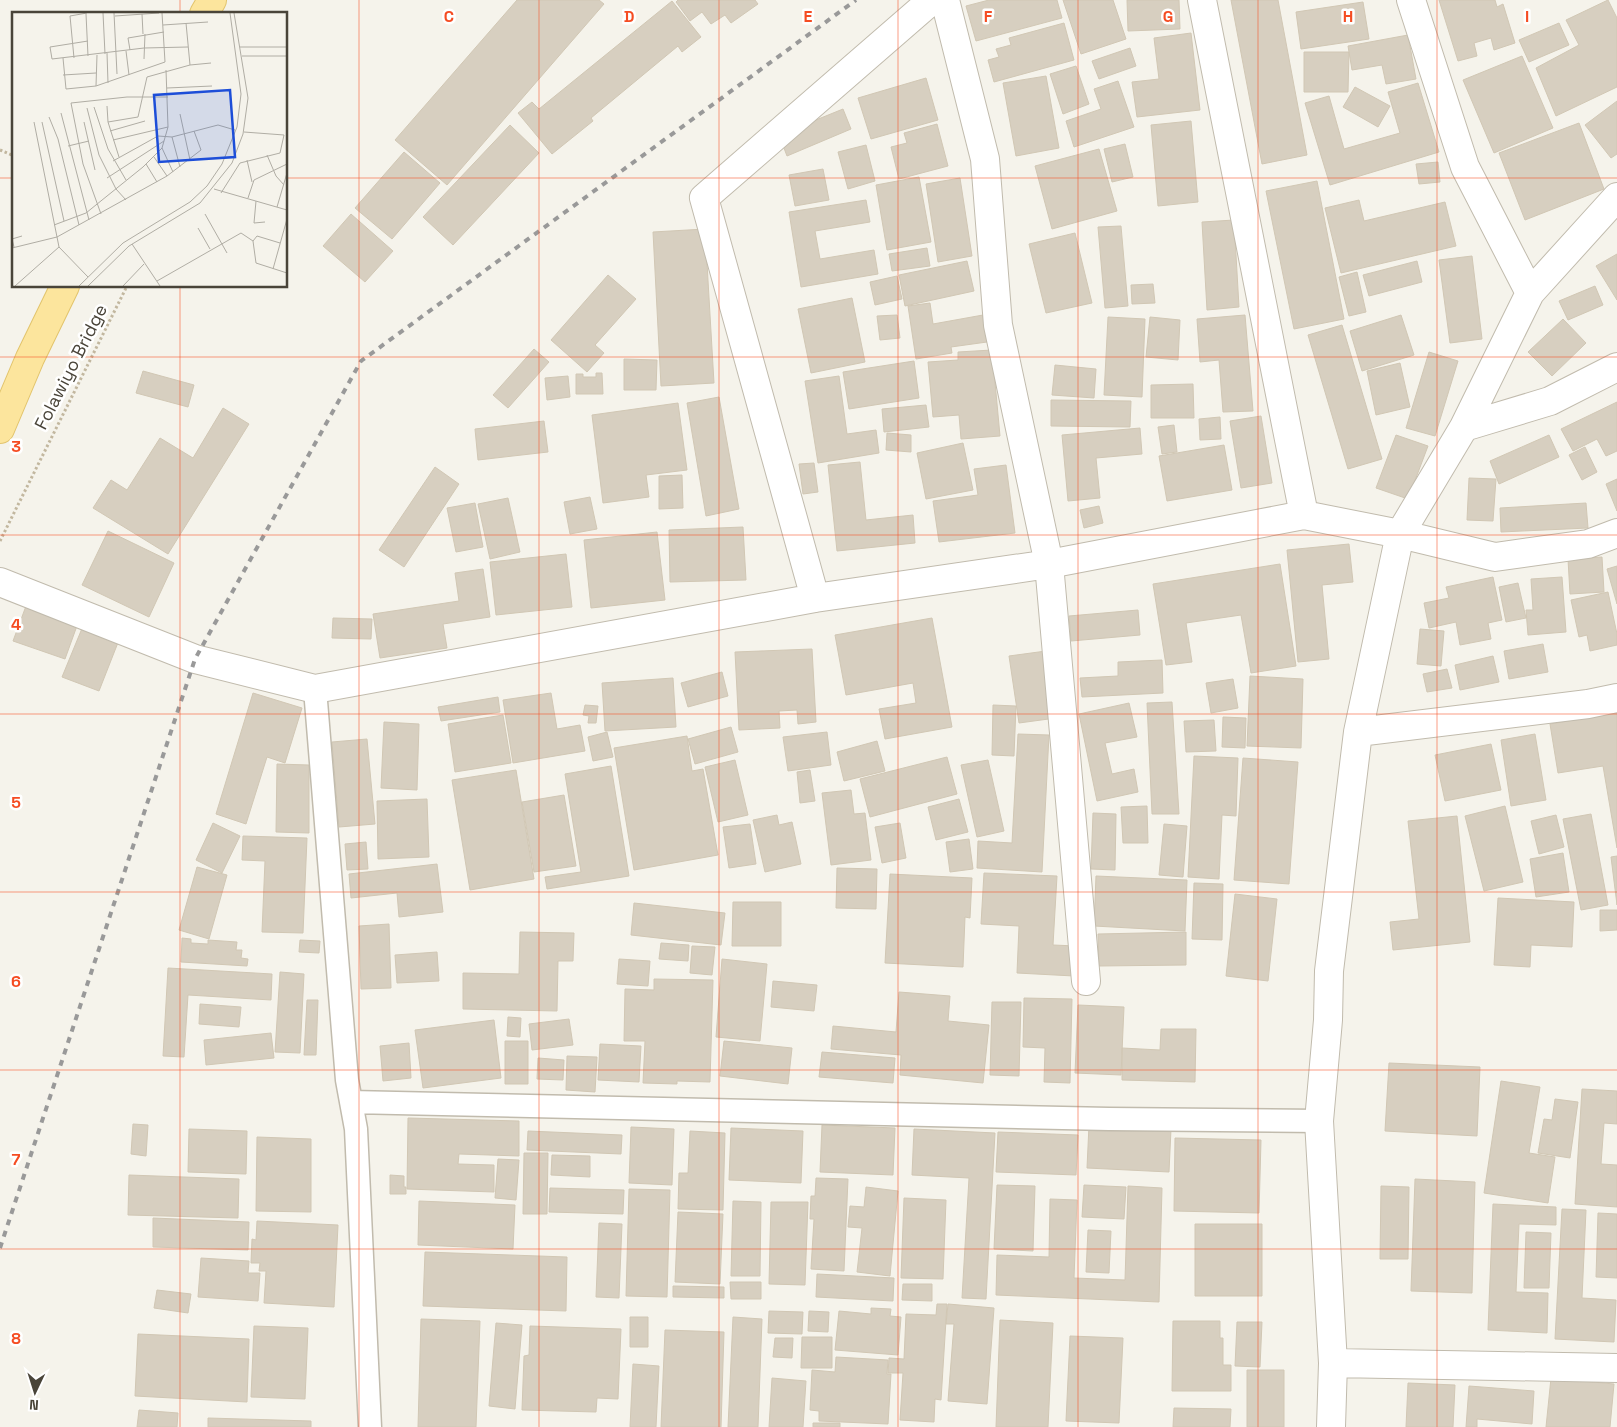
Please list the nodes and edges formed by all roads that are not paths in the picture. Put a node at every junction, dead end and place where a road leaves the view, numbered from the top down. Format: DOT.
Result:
graph roads {
  1 [pos="212,0"];
  2 [pos="932,0"];
  3 [pos="945,0"];
  4 [pos="1202,0"];
  5 [pos="1411,0"];
  6 [pos="205,12"];
  7 [pos="1617,197"];
  8 [pos="64,288"];
  9 [pos="1530,293"];
  10 [pos="1617,367"];
  11 [pos="1464,427"];
  12 [pos="0,429"];
  13 [pos="1304,515"];
  14 [pos="1617,533"];
  15 [pos="1400,534"];
  16 [pos="1049,564"];
  17 [pos="0,582"];
  18 [pos="816,598"];
  19 [pos="315,688"];
  20 [pos="1617,698"];
  21 [pos="1358,732"];
  22 [pos="1086,981"];
  23 [pos="350,1102"];
  24 [pos="1319,1121"];
  25 [pos="1333,1363"];
  26 [pos="1617,1368"];
  27 [pos="370,1427"];
  28 [pos="1331,1427"];
  1 -- 6 [label="main road"];
  2 -- 18 [label="street"];
  3 -- 16 [label="street"];
  4 -- 13 [label="street"];
  5 -- 9 [label="street"];
  7 -- 9 [label="street"];
  8 -- 12 [label="main road"];
  9 -- 11 [label="street"];
  10 -- 11 [label="street"];
  11 -- 15 [label="street"];
  13 -- 15 [label="street"];
  13 -- 16 [label="street"];
  14 -- 15 [label="street"];
  15 -- 21 [label="street"];
  16 -- 18 [label="street"];
  16 -- 22 [label="street"];
  17 -- 19 [label="street"];
  18 -- 19 [label="street"];
  19 -- 23 [label="lane"];
  20 -- 21 [label="street"];
  21 -- 24 [label="street"];
  23 -- 24 [label="lane"];
  23 -- 27 [label="lane"];
  24 -- 25 [label="street"];
  25 -- 26 [label="street"];
  25 -- 28 [label="street"];
}
